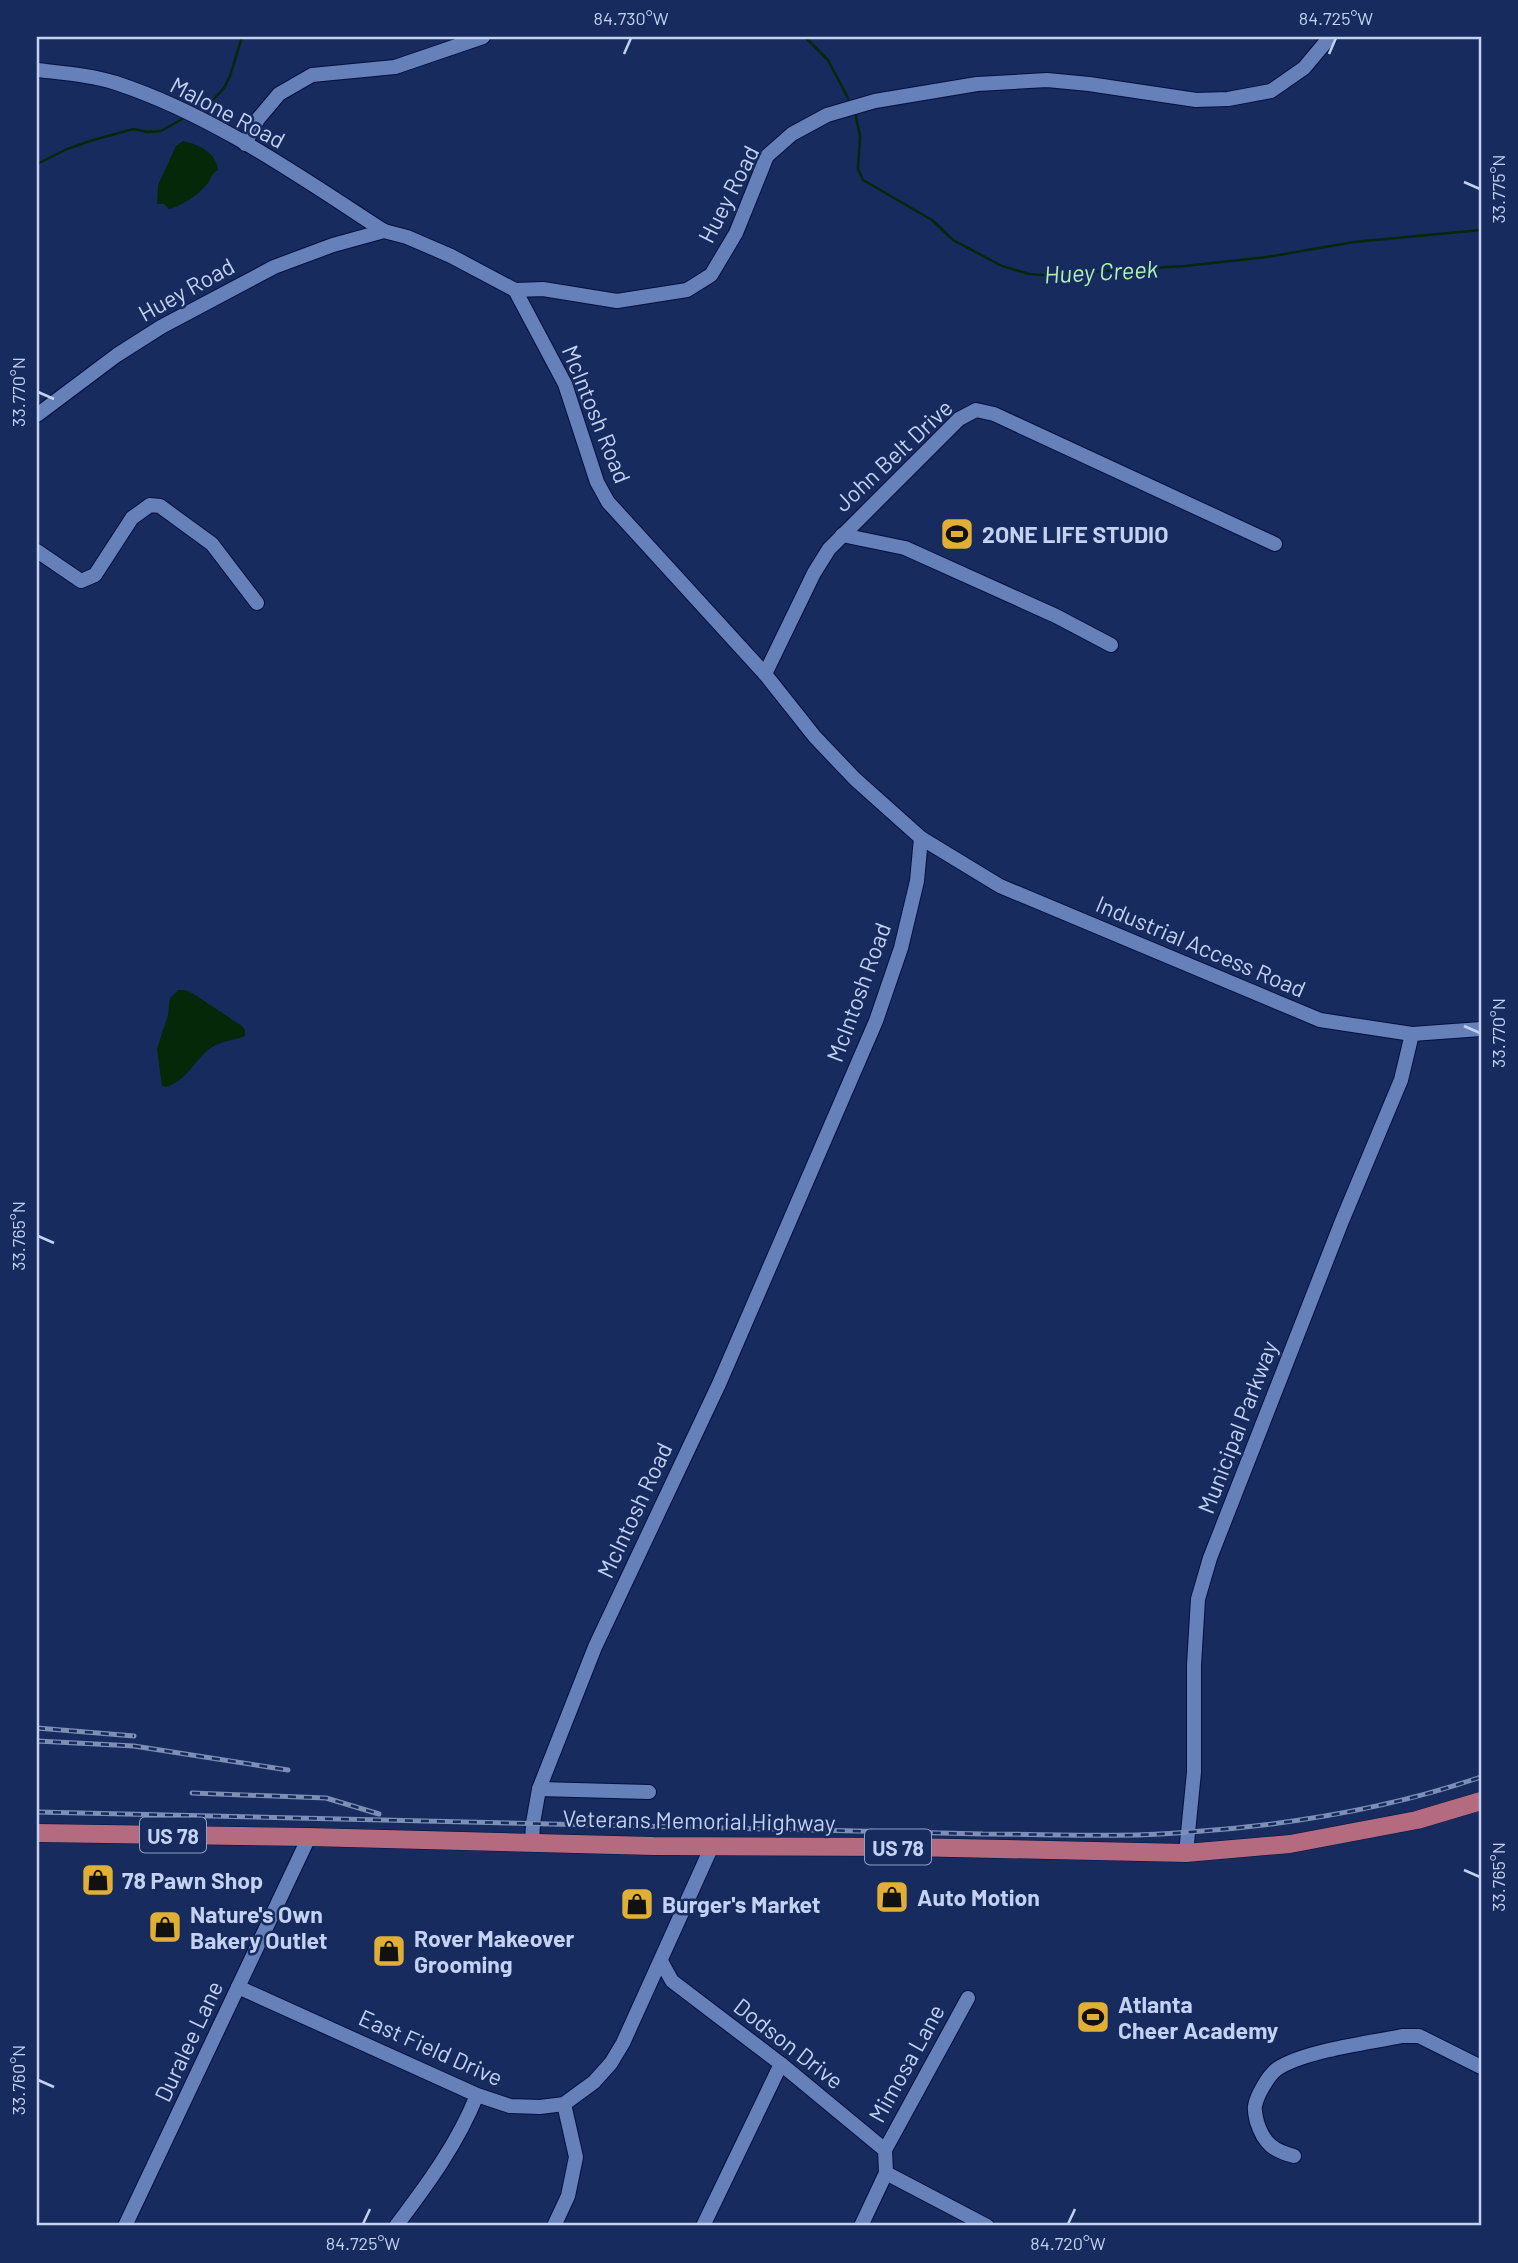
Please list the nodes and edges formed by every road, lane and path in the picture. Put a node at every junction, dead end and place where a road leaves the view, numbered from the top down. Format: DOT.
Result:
graph roads {
  1 [pos="483,37"];
  2 [pos="1330,37"];
  3 [pos="37,70"];
  4 [pos="246,144"];
  5 [pos="384,231"];
  6 [pos="515,290"];
  7 [pos="37,415"];
  8 [pos="842,535"];
  9 [pos="1275,544"];
  10 [pos="37,551"];
  11 [pos="257,603"];
  12 [pos="1111,645"];
  13 [pos="765,674"];
  14 [pos="921,838"];
  15 [pos="1481,1029"];
  16 [pos="1412,1034"];
  17 [pos="539,1789"];
  18 [pos="649,1792"];
  19 [pos="1481,1801"];
  20 [pos="37,1833"];
  21 [pos="309,1837"];
  22 [pos="532,1843"];
  23 [pos="712,1846"];
  24 [pos="1186,1853"];
  25 [pos="662,1961"];
  26 [pos="238,1987"];
  27 [pos="968,1998"];
  28 [pos="781,2064"];
  29 [pos="1481,2067"];
  30 [pos="477,2095"];
  31 [pos="564,2104"];
  32 [pos="885,2150"];
  33 [pos="1294,2156"];
  34 [pos="886,2173"];
  35 [pos="125,2226"];
  36 [pos="396,2226"];
  37 [pos="554,2226"];
  38 [pos="702,2226"];
  39 [pos="861,2226"];
  40 [pos="987,2226"];
  1 -- 4 [label="street"];
  2 -- 6 [label="street, Huey Road"];
  3 -- 4 [label="street, Malone Road"];
  4 -- 5 [label="street, Malone Road"];
  5 -- 6 [label="street, Huey Road"];
  5 -- 7 [label="street, Huey Road"];
  6 -- 13 [label="street, McIntosh Road"];
  8 -- 9 [label="street, John Belt Drive"];
  8 -- 12 [label="street"];
  8 -- 13 [label="street, John Belt Drive"];
  10 -- 11 [label="street"];
  13 -- 14 [label="street, McIntosh Road"];
  14 -- 16 [label="street, Industrial Access Road"];
  14 -- 17 [label="street, McIntosh Road"];
  15 -- 16 [label="street, Industrial Access Road"];
  16 -- 24 [label="street, Municipal Parkway"];
  17 -- 18 [label="street"];
  17 -- 22 [label="street, McIntosh Road"];
  19 -- 24 [label="main road, Veterans Memorial Highway / US 78"];
  20 -- 21 [label="main road, Veterans Memorial Highway / US 78"];
  21 -- 22 [label="main road, Veterans Memorial Highway / US 78"];
  21 -- 26 [label="street, Duralee Lane"];
  22 -- 23 [label="main road, Veterans Memorial Highway / US 78"];
  23 -- 24 [label="main road, Veterans Memorial Highway / US 78"];
  23 -- 25 [label="street"];
  25 -- 28 [label="street, Dodson Drive"];
  25 -- 31 [label="street"];
  26 -- 30 [label="street, East Field Drive"];
  26 -- 35 [label="street, Duralee Lane"];
  27 -- 32 [label="street, Mimosa Lane"];
  28 -- 32 [label="street, Dodson Drive"];
  28 -- 38 [label="street"];
  29 -- 33 [label="street"];
  30 -- 31 [label="street, East Field Drive"];
  30 -- 36 [label="street"];
  31 -- 37 [label="street"];
  32 -- 34 [label="street"];
  34 -- 39 [label="street"];
  34 -- 40 [label="street"];
}
